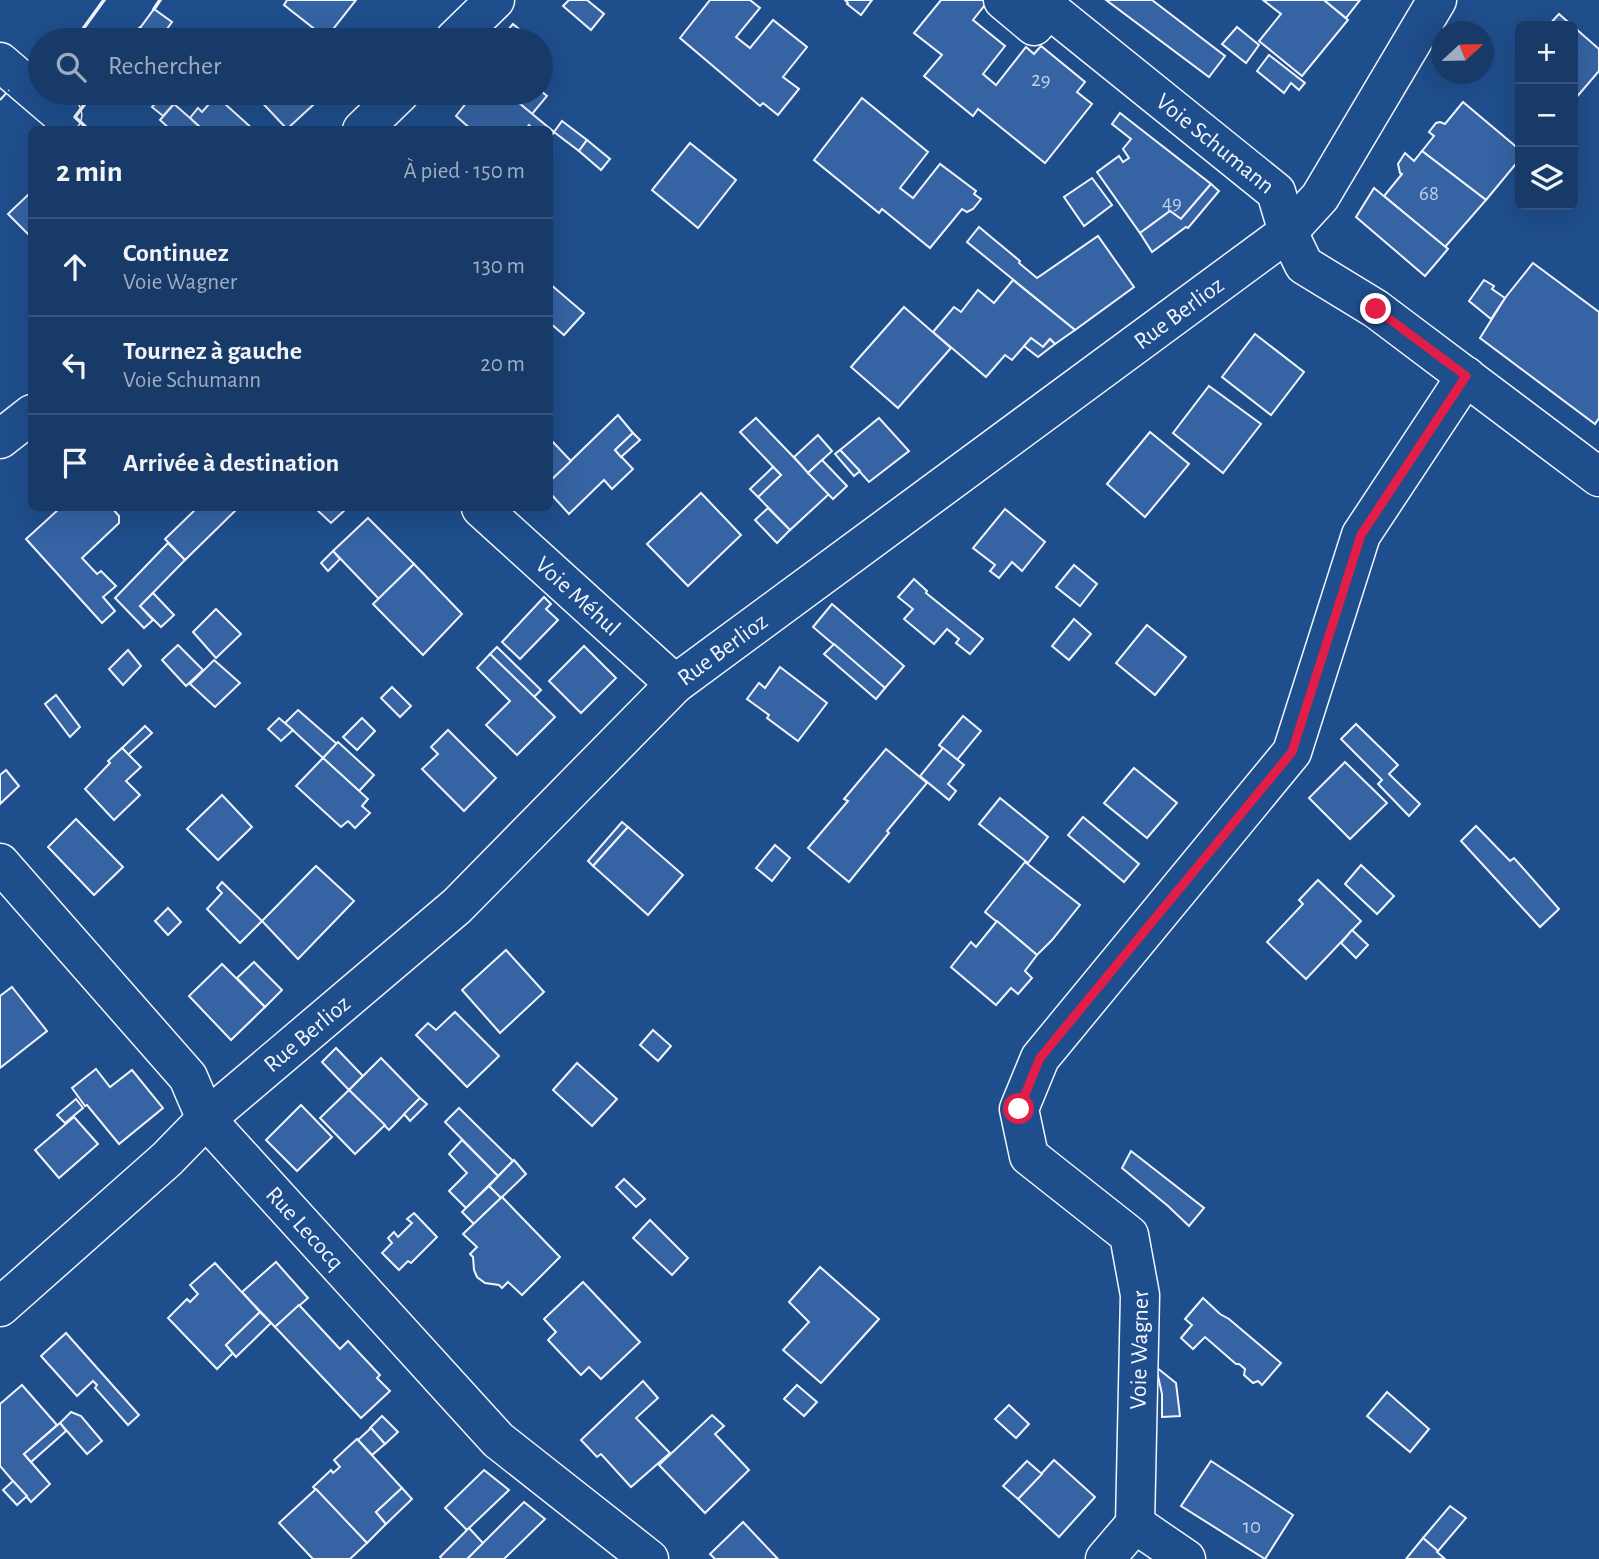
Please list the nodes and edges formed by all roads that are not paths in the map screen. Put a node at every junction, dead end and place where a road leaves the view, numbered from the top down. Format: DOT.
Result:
graph roads {
  1 [pos="495,0"];
  2 [pos="1003,0"];
  3 [pos="1437,0"];
  4 [pos="1044,5"];
  5 [pos="466,28"];
  6 [pos="0,62"];
  7 [pos="28,86"];
  8 [pos="50,105"];
  9 [pos="388,105"];
  10 [pos="62,115"];
  11 [pos="366,126"];
  12 [pos="1289,232"];
  13 [pos="1466,376"];
  14 [pos="28,417"];
  15 [pos="0,439"];
  16 [pos="1599,477"];
  17 [pos="484,511"];
  18 [pos="675,684"];
  19 [pos="0,863"];
  20 [pos="206,1119"];
  21 [pos="0,1307"];
  22 [pos="1135,1524"];
  23 [pos="649,1559"];
  24 [pos="1105,1559"];
  25 [pos="1186,1559"];
  1 -- 5 [label="street"];
  2 -- 4 [label="street"];
  3 -- 12 [label="street, Rue Berlioz"];
  4 -- 12 [label="street, Voie Schumann"];
  6 -- 7 [label="street"];
  8 -- 10 [label="street"];
  9 -- 11 [label="street"];
  12 -- 13 [label="street, Voie Schumann"];
  12 -- 18 [label="street, Rue Berlioz"];
  13 -- 16 [label="street, Voie Schumann"];
  13 -- 22 [label="street, Voie Wagner"];
  14 -- 15 [label="street"];
  17 -- 18 [label="street, Voie Méhul"];
  18 -- 20 [label="street, Rue Berlioz"];
  19 -- 20 [label="street, Rue Lecocq"];
  20 -- 21 [label="street, Rue Berlioz"];
  20 -- 23 [label="street, Rue Lecocq"];
  22 -- 24 [label="street"];
  22 -- 25 [label="street"];
}
